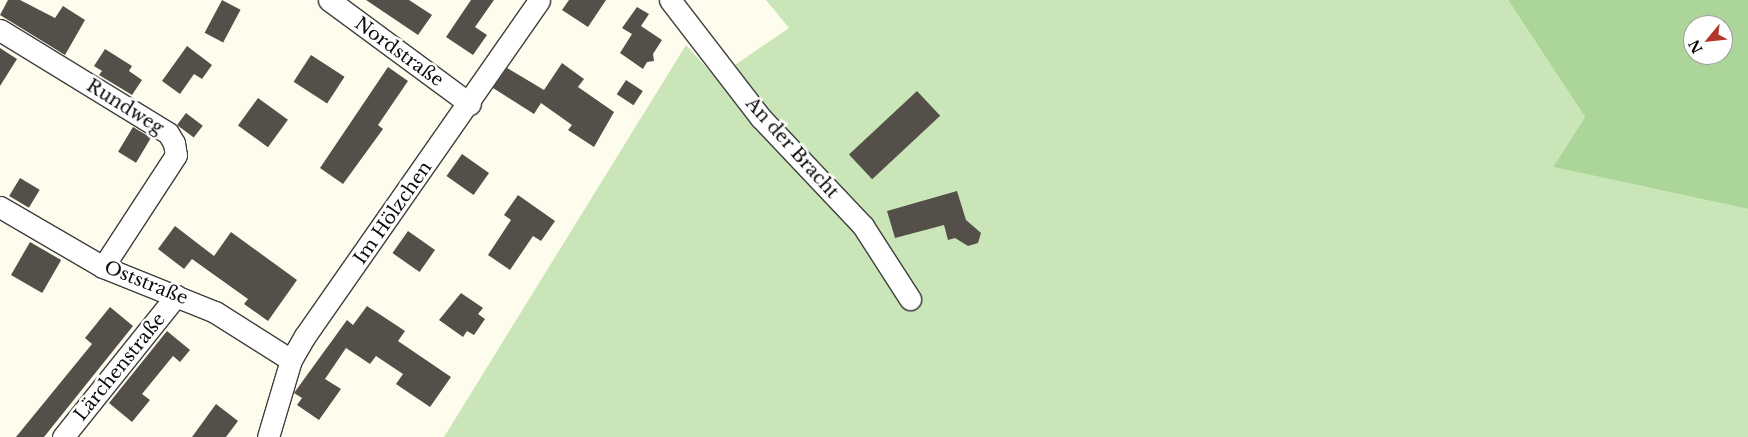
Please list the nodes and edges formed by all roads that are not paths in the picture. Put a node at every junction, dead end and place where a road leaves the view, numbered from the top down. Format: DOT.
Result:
graph roads {
  1 [pos="329,0"];
  2 [pos="539,0"];
  3 [pos="670,0"];
  4 [pos="0,30"];
  5 [pos="470,104"];
  6 [pos="0,206"];
  7 [pos="103,267"];
  8 [pos="176,296"];
  9 [pos="910,299"];
  10 [pos="291,360"];
  11 [pos="63,437"];
  12 [pos="268,437"];
  1 -- 5 [label="street, Nordstraße"];
  2 -- 5 [label="street, Im Hölzchen"];
  3 -- 9 [label="street, An der Bracht"];
  4 -- 7 [label="street, Rundweg"];
  5 -- 10 [label="street, Im Hölzchen"];
  6 -- 7 [label="street, Oststraße"];
  7 -- 8 [label="street, Oststraße"];
  8 -- 10 [label="street, Oststraße"];
  8 -- 11 [label="street, Lärchenstraße"];
  10 -- 12 [label="street, Im Hölzchen"];
}
